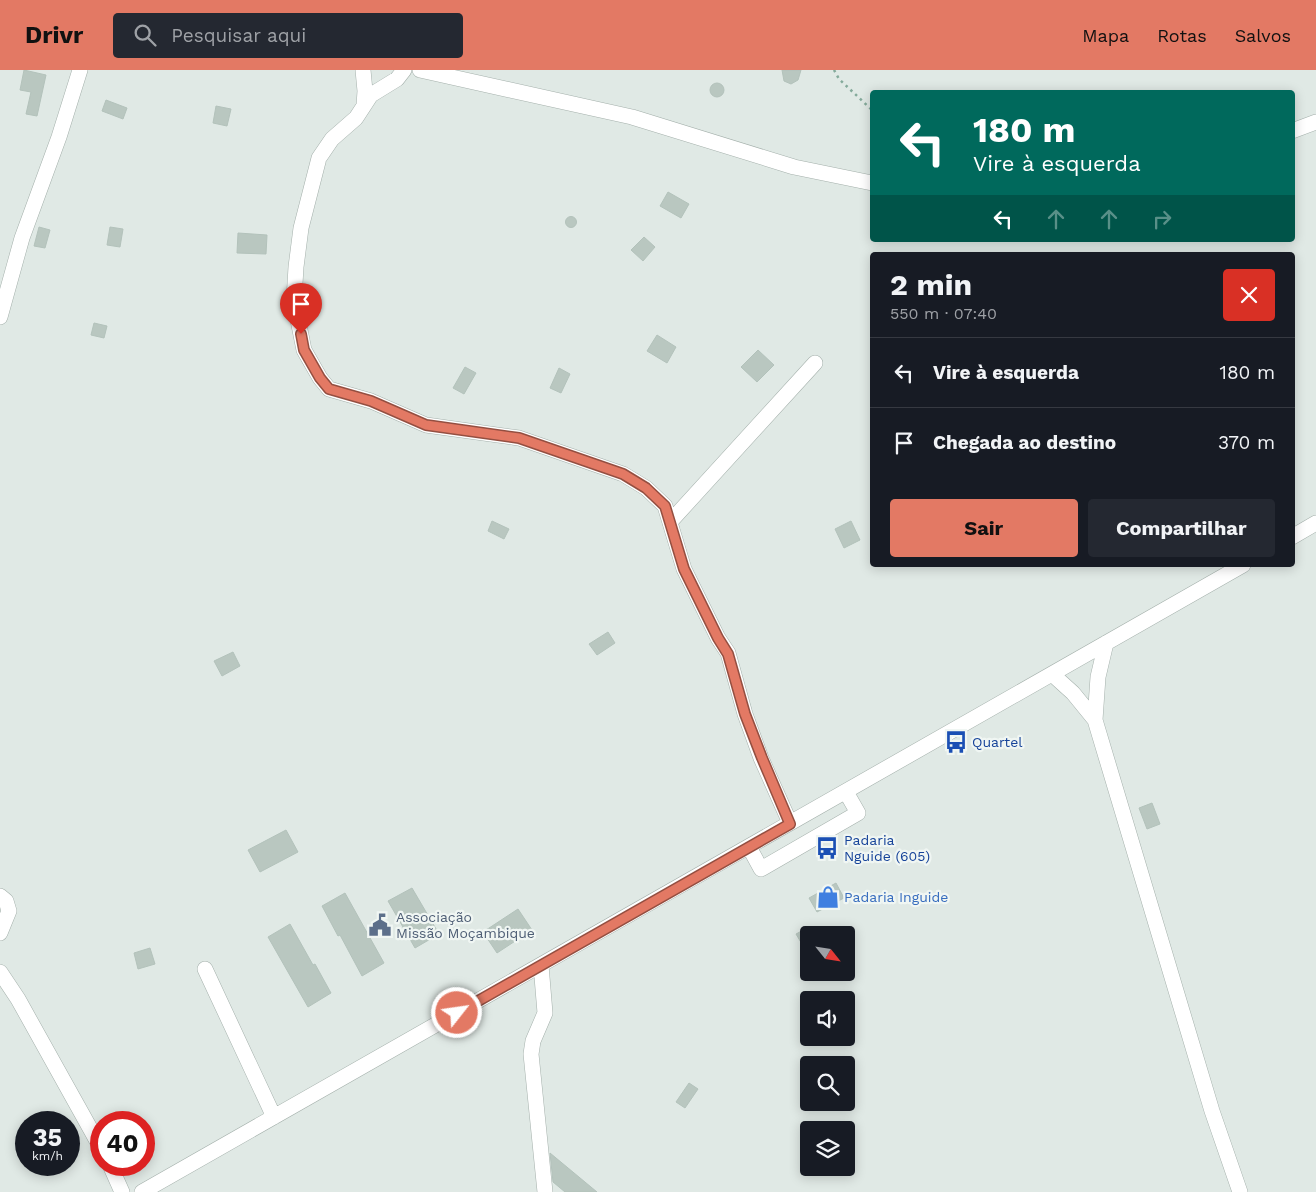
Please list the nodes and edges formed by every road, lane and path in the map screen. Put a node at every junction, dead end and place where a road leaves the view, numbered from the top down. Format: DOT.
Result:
graph roads {
  1 [pos="80,70"];
  2 [pos="363,70"];
  3 [pos="404,70"];
  4 [pos="420,70"];
  5 [pos="834,70"];
  6 [pos="870,108"];
  7 [pos="363,109"];
  8 [pos="1316,122"];
  9 [pos="1295,130"];
  10 [pos="870,183"];
  11 [pos="0,317"];
  12 [pos="815,363"];
  13 [pos="670,522"];
  14 [pos="1316,523"];
  15 [pos="1295,535"];
  16 [pos="1239,567"];
  17 [pos="1106,643"];
  18 [pos="1052,674"];
  19 [pos="1095,720"];
  20 [pos="846,792"];
  21 [pos="790,824"];
  22 [pos="749,847"];
  23 [pos="0,896"];
  24 [pos="0,933"];
  25 [pos="541,965"];
  26 [pos="205,969"];
  27 [pos="0,972"];
  28 [pos="274,1117"];
  29 [pos="90,1128"];
  30 [pos="115,1176"];
  31 [pos="122,1192"];
  32 [pos="142,1192"];
  33 [pos="545,1192"];
  34 [pos="1240,1192"];
  1 -- 11 [label="street"];
  2 -- 7 [label="street"];
  3 -- 7 [label="street"];
  4 -- 10 [label="street"];
  5 -- 6 [label="path"];
  7 -- 13 [label="street"];
  8 -- 9 [label="street"];
  12 -- 13 [label="street"];
  13 -- 21 [label="street"];
  14 -- 15 [label="street"];
  16 -- 17 [label="street"];
  17 -- 18 [label="street"];
  17 -- 19 [label="street"];
  18 -- 19 [label="street"];
  18 -- 20 [label="street"];
  19 -- 34 [label="street"];
  20 -- 21 [label="street"];
  20 -- 22 [label="street"];
  21 -- 22 [label="street"];
  22 -- 25 [label="street"];
  23 -- 24 [label="street"];
  25 -- 28 [label="street"];
  25 -- 33 [label="street"];
  26 -- 28 [label="street"];
  27 -- 29 [label="street"];
  28 -- 32 [label="street"];
  30 -- 31 [label="street"];
}
